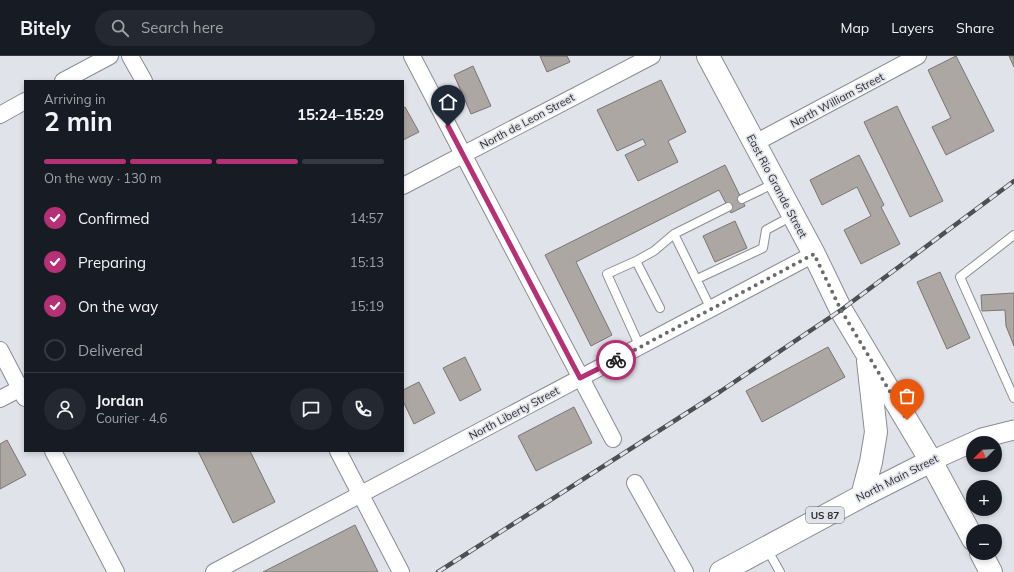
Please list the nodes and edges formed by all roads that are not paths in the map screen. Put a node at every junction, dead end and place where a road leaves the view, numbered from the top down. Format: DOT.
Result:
graph roads {
  1 [pos="110,56"];
  2 [pos="130,56"];
  3 [pos="412,56"];
  4 [pos="652,56"];
  5 [pos="708,56"];
  6 [pos="918,56"];
  7 [pos="65,80"];
  8 [pos="143,80"];
  9 [pos="24,102"];
  10 [pos="0,115"];
  11 [pos="755,143"];
  12 [pos="463,154"];
  13 [pos="776,183"];
  14 [pos="404,185"];
  15 [pos="742,199"];
  16 [pos="728,207"];
  17 [pos="793,215"];
  18 [pos="674,234"];
  19 [pos="1014,235"];
  20 [pos="814,254"];
  21 [pos="636,261"];
  22 [pos="697,279"];
  23 [pos="660,308"];
  24 [pos="711,309"];
  25 [pos="640,347"];
  26 [pos="0,350"];
  27 [pos="866,352"];
  28 [pos="580,378"];
  29 [pos="23,390"];
  30 [pos="1014,398"];
  31 [pos="0,399"];
  32 [pos="1014,430"];
  33 [pos="612,439"];
  34 [pos="54,452"];
  35 [pos="339,452"];
  36 [pos="931,461"];
  37 [pos="635,484"];
  38 [pos="360,494"];
  39 [pos="862,496"];
  40 [pos="966,526"];
  41 [pos="766,548"];
  42 [pos="985,560"];
  43 [pos="116,572"];
  44 [pos="214,572"];
  45 [pos="401,572"];
  46 [pos="685,572"];
  47 [pos="721,572"];
  48 [pos="780,572"];
  49 [pos="991,572"];
  1 -- 7 [label="street"];
  2 -- 8 [label="street"];
  3 -- 12 [label="street"];
  4 -- 12 [label="street, North de Leon Street"];
  5 -- 11 [label="main road, East Rio Grande Street"];
  6 -- 11 [label="street, North William Street"];
  9 -- 10 [label="street"];
  11 -- 13 [label="main road, East Rio Grande Street"];
  12 -- 14 [label="street, North de Leon Street"];
  12 -- 28 [label="street"];
  13 -- 15 [label="lane"];
  13 -- 17 [label="main road, East Rio Grande Street"];
  16 -- 18 [label="lane"];
  17 -- 20 [label="main road, East Rio Grande Street"];
  17 -- 22 [label="lane"];
  18 -- 21 [label="lane"];
  18 -- 22 [label="lane"];
  19 -- 30 [label="lane"];
  20 -- 24 [label="street, North Liberty Street"];
  20 -- 27 [label="main road, East Rio Grande Street"];
  21 -- 23 [label="lane"];
  21 -- 25 [label="lane"];
  22 -- 24 [label="lane"];
  24 -- 25 [label="street, North Liberty Street"];
  25 -- 28 [label="street, North Liberty Street"];
  26 -- 29 [label="street"];
  27 -- 36 [label="main road, East Rio Grande Street"];
  27 -- 39 [label="main road"];
  28 -- 33 [label="street"];
  28 -- 38 [label="street, North Liberty Street"];
  29 -- 31 [label="street"];
  32 -- 36 [label="street, North Main Street"];
  34 -- 43 [label="street"];
  35 -- 38 [label="street"];
  36 -- 39 [label="main road, North Main Street / US 87"];
  36 -- 40 [label="main road, East Rio Grande Street"];
  37 -- 46 [label="street"];
  38 -- 44 [label="street, North Liberty Street"];
  38 -- 45 [label="street"];
  39 -- 41 [label="main road, North Main Street / US 87"];
  41 -- 47 [label="main road, North Main Street / US 87"];
  41 -- 48 [label="lane"];
  42 -- 49 [label="main road"];
}
